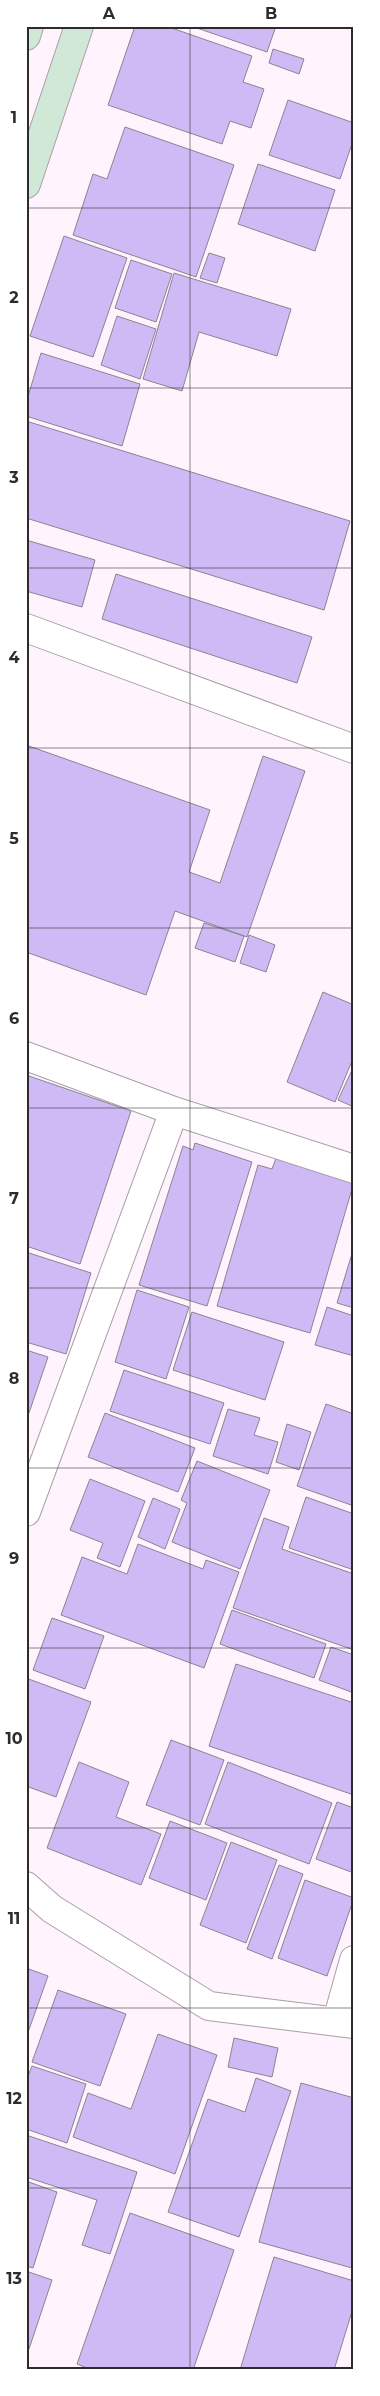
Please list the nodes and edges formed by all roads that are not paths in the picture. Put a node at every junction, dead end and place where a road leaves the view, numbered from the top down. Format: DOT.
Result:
graph roads {
  1 [pos="29,26"];
  2 [pos="79,26"];
  3 [pos="26,36"];
  4 [pos="26,184"];
  5 [pos="26,628"];
  6 [pos="354,749"];
  7 [pos="26,1056"];
  8 [pos="174,1111"];
  9 [pos="354,1169"];
  10 [pos="26,1512"];
  11 [pos="26,1886"];
  12 [pos="354,1960"];
  13 [pos="345,2022"];
  1 -- 3 [label="main road"];
  2 -- 4 [label="main road"];
  5 -- 6 [label="street"];
  7 -- 8 [label="street"];
  8 -- 9 [label="street"];
  8 -- 10 [label="street"];
  11 -- 13 [label="street"];
  12 -- 13 [label="street"];
}
